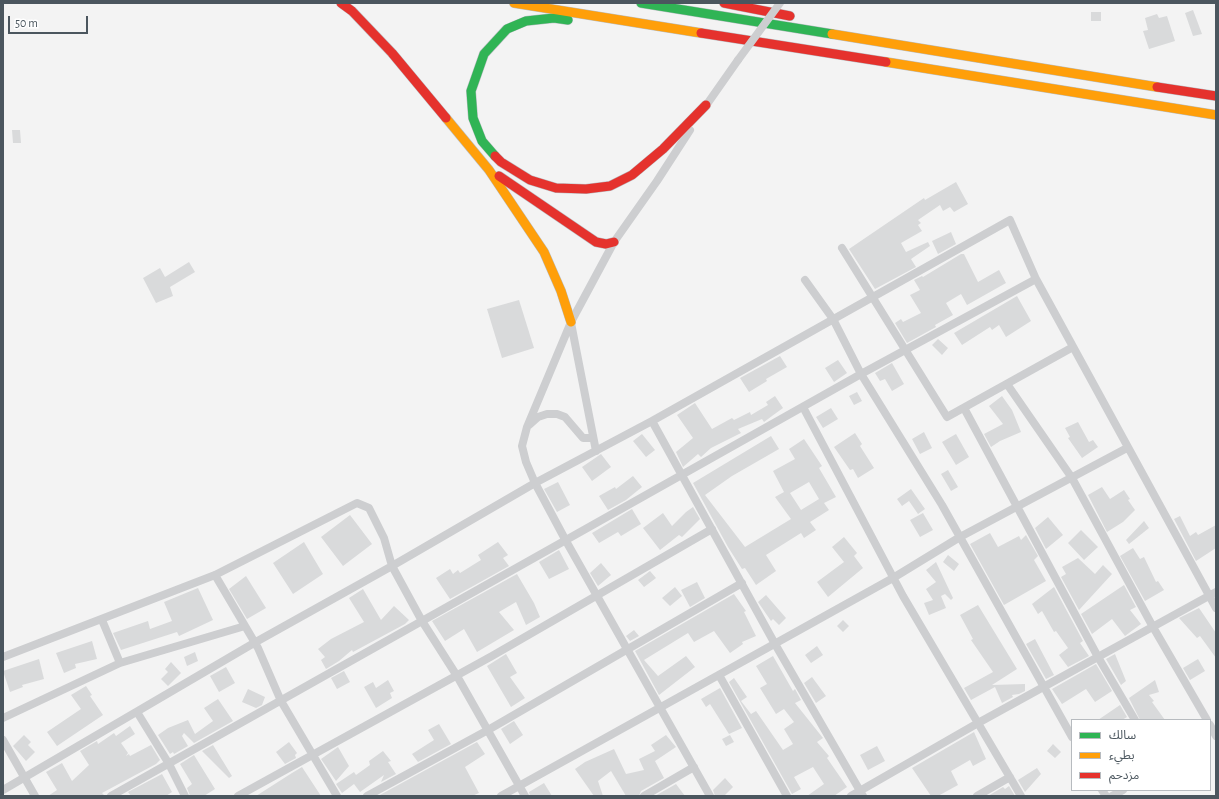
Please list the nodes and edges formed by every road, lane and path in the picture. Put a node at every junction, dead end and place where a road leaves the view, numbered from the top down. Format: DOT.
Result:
graph roads {
  1 [pos="341,3"];
  2 [pos="514,3"];
  3 [pos="641,3"];
  4 [pos="724,3"];
  5 [pos="780,3"];
  6 [pos="817,50"];
  7 [pos="982,58"];
  8 [pos="1216,96"];
  9 [pos="706,105"];
  10 [pos="1216,115"];
  11 [pos="489,170"];
  12 [pos="614,242"];
  13 [pos="842,248"];
  14 [pos="1036,279"];
  15 [pos="805,280"];
  16 [pos="873,297"];
  17 [pos="833,320"];
  18 [pos="571,322"];
  19 [pos="1073,347"];
  20 [pos="905,350"];
  21 [pos="861,374"];
  22 [pos="1008,384"];
  23 [pos="803,406"];
  24 [pos="964,408"];
  25 [pos="652,421"];
  26 [pos="526,427"];
  27 [pos="592,438"];
  28 [pos="1127,448"];
  29 [pos="596,451"];
  30 [pos="682,476"];
  31 [pos="1072,478"];
  32 [pos="535,483"];
  33 [pos="1016,507"];
  34 [pos="712,529"];
  35 [pos="960,537"];
  36 [pos="566,541"];
  37 [pos="392,566"];
  38 [pos="215,575"];
  39 [pos="893,578"];
  40 [pos="742,583"];
  41 [pos="1213,594"];
  42 [pos="597,595"];
  43 [pos="1216,608"];
  44 [pos="102,620"];
  45 [pos="422,621"];
  46 [pos="244,626"];
  47 [pos="1153,627"];
  48 [pos="254,643"];
  49 [pos="775,644"];
  50 [pos="628,649"];
  51 [pos="3,657"];
  52 [pos="1098,657"];
  53 [pos="120,663"];
  54 [pos="719,675"];
  55 [pos="457,676"];
  56 [pos="1044,687"];
  57 [pos="281,701"];
  58 [pos="661,707"];
  59 [pos="137,712"];
  60 [pos="3,718"];
  61 [pos="1134,719"];
  62 [pos="1206,719"];
  63 [pos="978,723"];
  64 [pos="1211,727"];
  65 [pos="488,730"];
  66 [pos="1071,735"];
  67 [pos="1216,736"];
  68 [pos="3,740"];
  69 [pos="313,755"];
  70 [pos="169,764"];
  71 [pos="694,767"];
  72 [pos="25,777"];
  73 [pos="1010,777"];
  74 [pos="520,786"];
  75 [pos="3,790"];
  76 [pos="1121,791"];
  77 [pos="862,794"];
  78 [pos="35,796"];
  79 [pos="111,796"];
  80 [pos="185,796"];
  81 [pos="238,796"];
  82 [pos="337,796"];
  83 [pos="368,796"];
  84 [pos="501,796"];
  85 [pos="525,796"];
  86 [pos="644,796"];
  87 [pos="710,796"];
  88 [pos="787,796"];
  89 [pos="851,796"];
  90 [pos="977,796"];
  91 [pos="1021,796"];
  92 [pos="1112,796"];
  1 -- 11 [label="highway"];
  2 -- 6 [label="highway"];
  3 -- 7 [label="highway"];
  4 -- 7 [label="highway"];
  5 -- 9 [label="street, bridge"];
  6 -- 9 [label="highway"];
  6 -- 10 [label="highway"];
  7 -- 8 [label="highway"];
  9 -- 12 [label="street"];
  11 -- 12 [label="highway"];
  11 -- 18 [label="highway"];
  12 -- 18 [label="street"];
  13 -- 16 [label="street"];
  14 -- 16 [label="street"];
  14 -- 19 [label="street"];
  14 -- 20 [label="street"];
  15 -- 17 [label="street"];
  16 -- 17 [label="street"];
  16 -- 20 [label="street"];
  17 -- 21 [label="street"];
  17 -- 25 [label="street"];
  18 -- 26 [label="street"];
  18 -- 27 [label="street"];
  19 -- 22 [label="street"];
  19 -- 28 [label="street"];
  20 -- 21 [label="street"];
  20 -- 24 [label="street"];
  21 -- 23 [label="street"];
  21 -- 35 [label="street"];
  22 -- 24 [label="street"];
  22 -- 31 [label="street"];
  23 -- 30 [label="street"];
  23 -- 39 [label="street"];
  24 -- 33 [label="street"];
  25 -- 29 [label="street"];
  25 -- 30 [label="street"];
  26 -- 27 [label="street"];
  26 -- 32 [label="street"];
  27 -- 29 [label="street"];
  28 -- 31 [label="street"];
  28 -- 41 [label="street"];
  29 -- 32 [label="street"];
  30 -- 34 [label="street"];
  30 -- 36 [label="street"];
  31 -- 33 [label="street"];
  31 -- 47 [label="street"];
  32 -- 36 [label="street"];
  32 -- 37 [label="street"];
  33 -- 35 [label="street"];
  33 -- 52 [label="street"];
  34 -- 40 [label="street"];
  34 -- 42 [label="street"];
  35 -- 39 [label="street"];
  35 -- 56 [label="street"];
  36 -- 42 [label="street"];
  36 -- 45 [label="street"];
  37 -- 38 [label="street"];
  37 -- 45 [label="street"];
  37 -- 48 [label="street"];
  38 -- 44 [label="street"];
  38 -- 46 [label="street"];
  39 -- 49 [label="street"];
  39 -- 63 [label="street"];
  40 -- 49 [label="street"];
  40 -- 50 [label="street"];
  41 -- 43 [label="street"];
  41 -- 47 [label="street"];
  42 -- 50 [label="street"];
  42 -- 55 [label="street"];
  44 -- 51 [label="street"];
  44 -- 53 [label="street"];
  45 -- 55 [label="street"];
  45 -- 57 [label="street"];
  46 -- 48 [label="street"];
  46 -- 53 [label="street"];
  47 -- 52 [label="street"];
  47 -- 62 [label="street"];
  48 -- 57 [label="street"];
  48 -- 59 [label="street"];
  49 -- 54 [label="street"];
  49 -- 77 [label="street"];
  50 -- 58 [label="street"];
  50 -- 65 [label="street"];
  52 -- 56 [label="street"];
  52 -- 61 [label="street"];
  53 -- 60 [label="street"];
  54 -- 58 [label="street"];
  54 -- 88 [label="street"];
  55 -- 65 [label="street"];
  55 -- 69 [label="street"];
  56 -- 63 [label="street"];
  56 -- 66 [label="street"];
  57 -- 69 [label="street"];
  57 -- 70 [label="street"];
  58 -- 71 [label="street"];
  58 -- 74 [label="street"];
  59 -- 70 [label="street"];
  59 -- 72 [label="street"];
  63 -- 73 [label="street"];
  63 -- 77 [label="street"];
  64 -- 67 [label="street"];
  65 -- 74 [label="street"];
  65 -- 83 [label="street"];
  68 -- 72 [label="street"];
  69 -- 81 [label="street"];
  69 -- 82 [label="street"];
  70 -- 79 [label="street"];
  70 -- 80 [label="street"];
  71 -- 86 [label="street"];
  71 -- 87 [label="street"];
  72 -- 75 [label="street"];
  72 -- 78 [label="street"];
  73 -- 90 [label="street"];
  73 -- 91 [label="street"];
  74 -- 84 [label="street"];
  74 -- 85 [label="street"];
  76 -- 92 [label="street"];
  77 -- 89 [label="street"];
}
